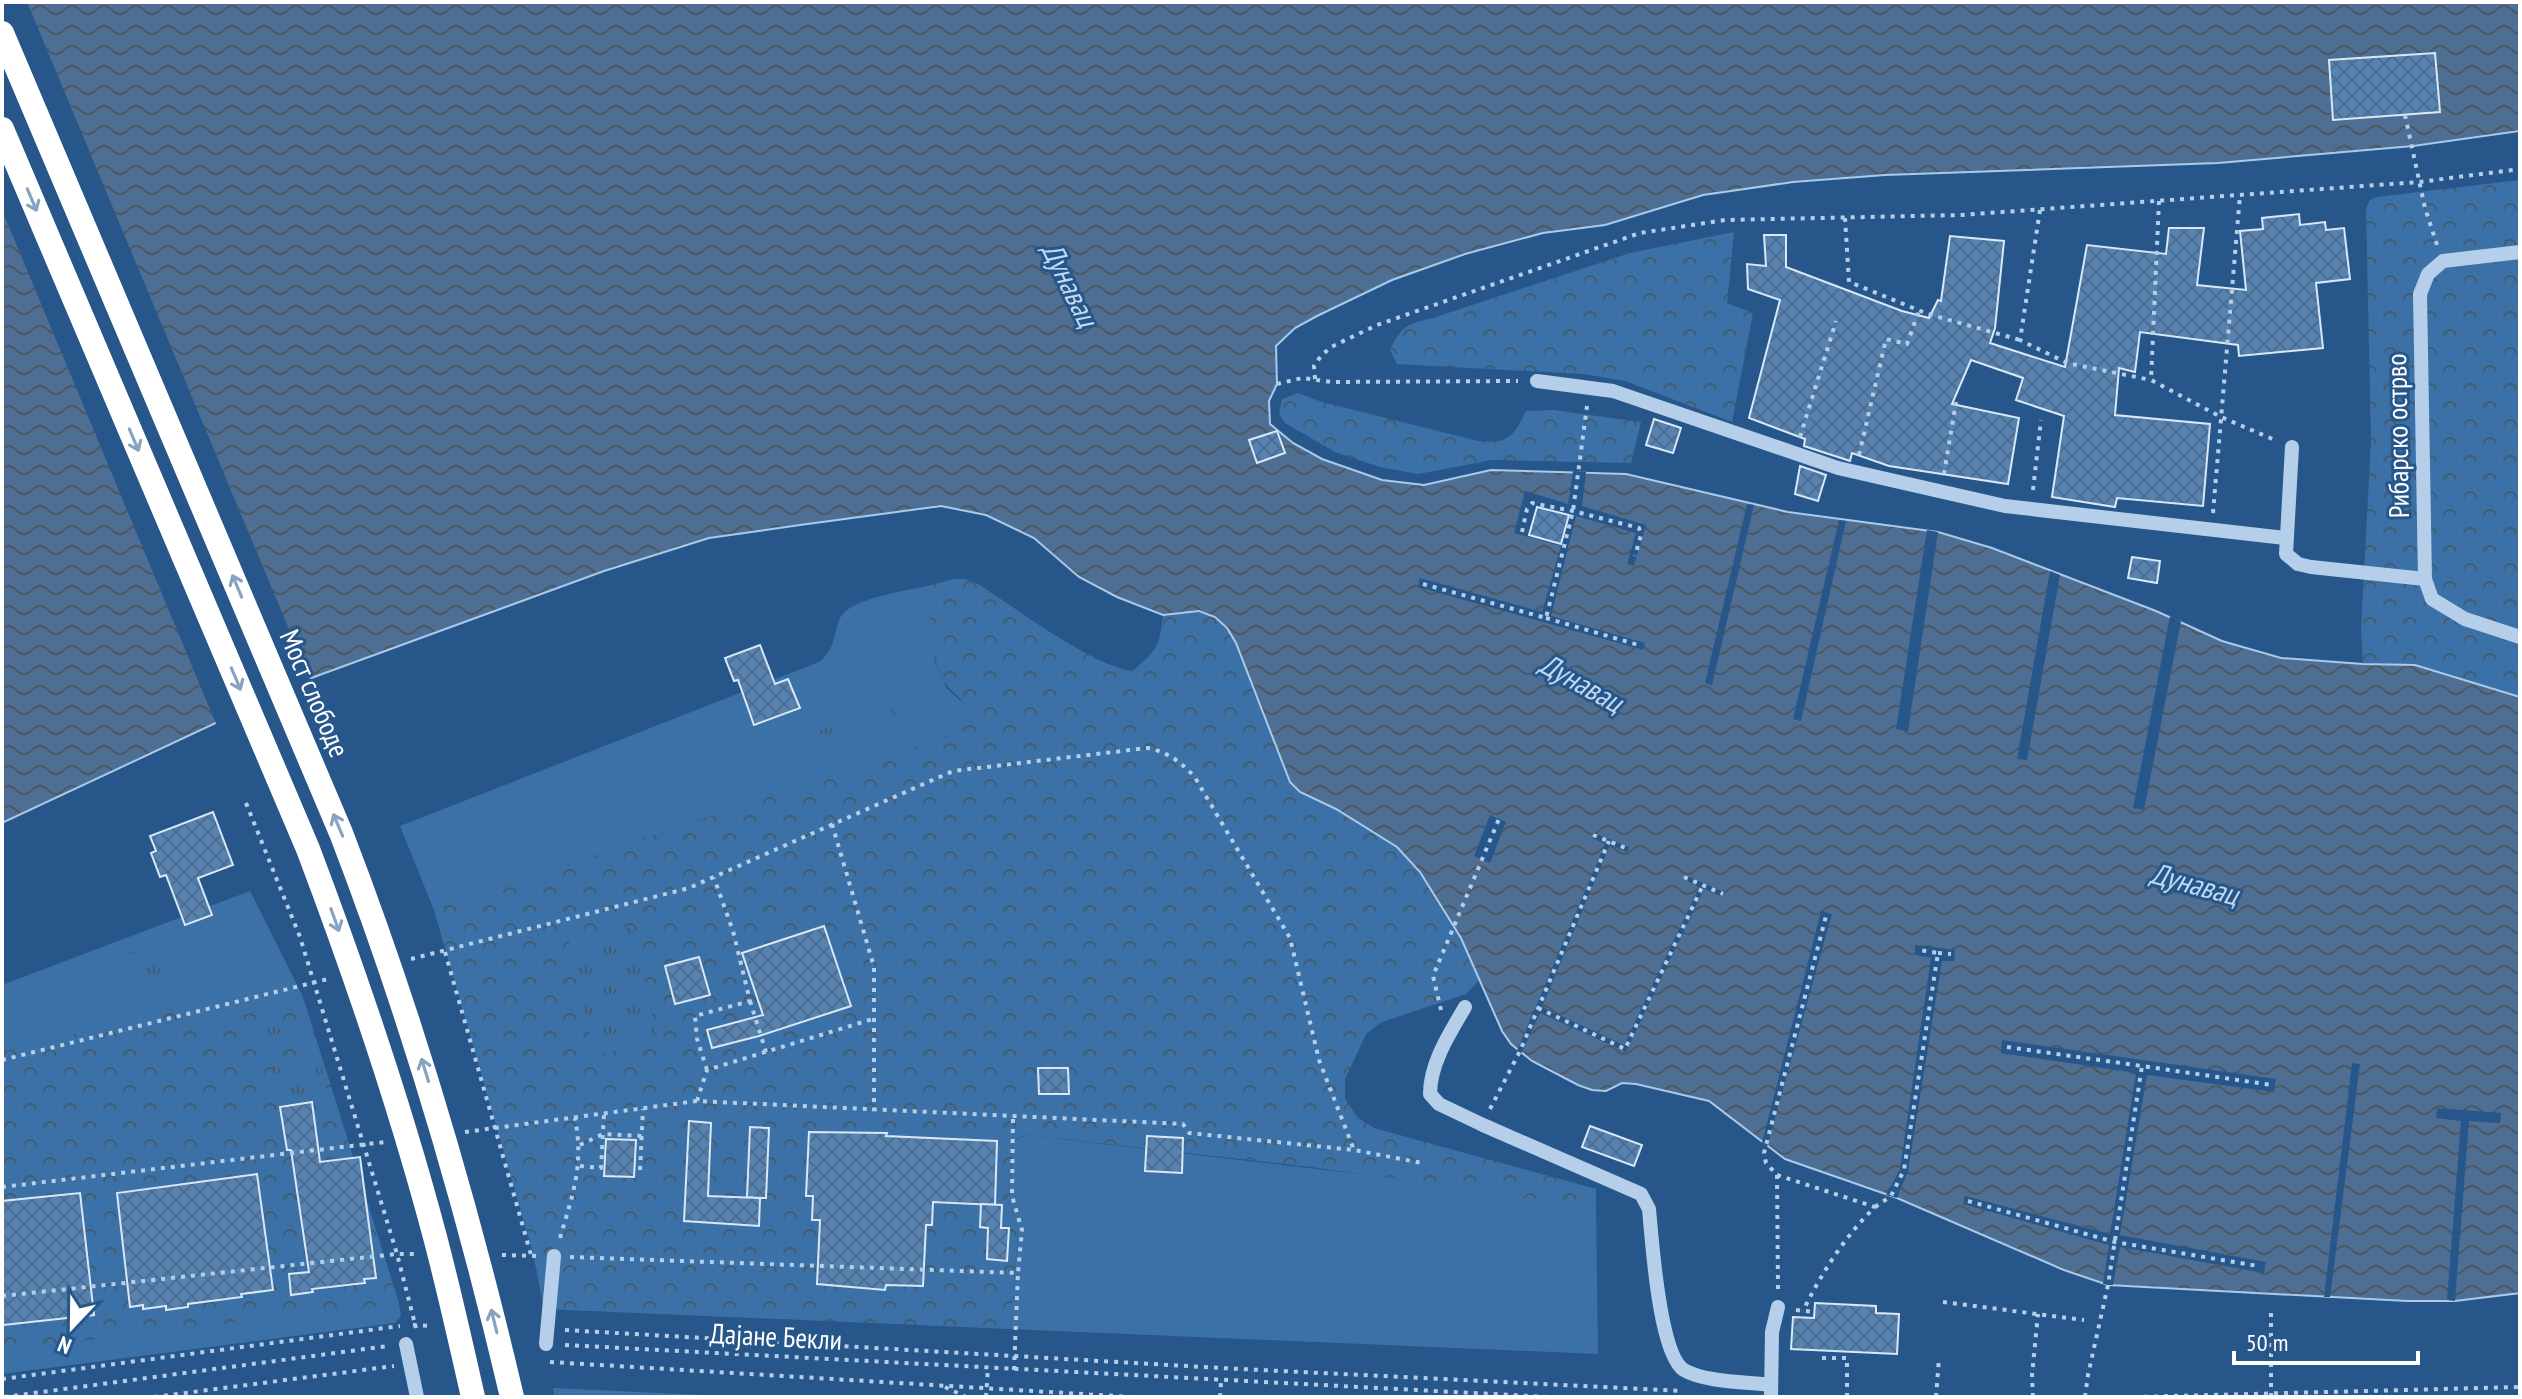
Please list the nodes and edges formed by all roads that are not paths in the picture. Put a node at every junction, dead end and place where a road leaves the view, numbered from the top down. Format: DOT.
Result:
graph roads {
  1 [pos="2,33"];
  2 [pos="2,129"];
  3 [pos="2520,252"];
  4 [pos="1537,381"];
  5 [pos="2292,447"];
  6 [pos="2285,538"];
  7 [pos="2425,579"];
  8 [pos="2520,637"];
  9 [pos="1465,1007"];
  10 [pos="554,1256"];
  11 [pos="1778,1307"];
  12 [pos="546,1336"];
  13 [pos="412,1344"];
  14 [pos="1770,1392"];
  15 [pos="417,1397"];
  16 [pos="473,1397"];
  17 [pos="512,1397"];
  17 -- 1 [label="highway, Мост слободе, one-way, bridge"];
  2 -- 16 [label="highway, one-way, bridge"];
  3 -- 7 [label="street, Рибарско острво"];
  4 -- 6 [label="street"];
  5 -- 6 [label="street"];
  6 -- 7 [label="street"];
  7 -- 8 [label="street"];
  9 -- 14 [label="street"];
  10 -- 12 [label="street"];
  11 -- 14 [label="street"];
  13 -- 15 [label="street"];
}
